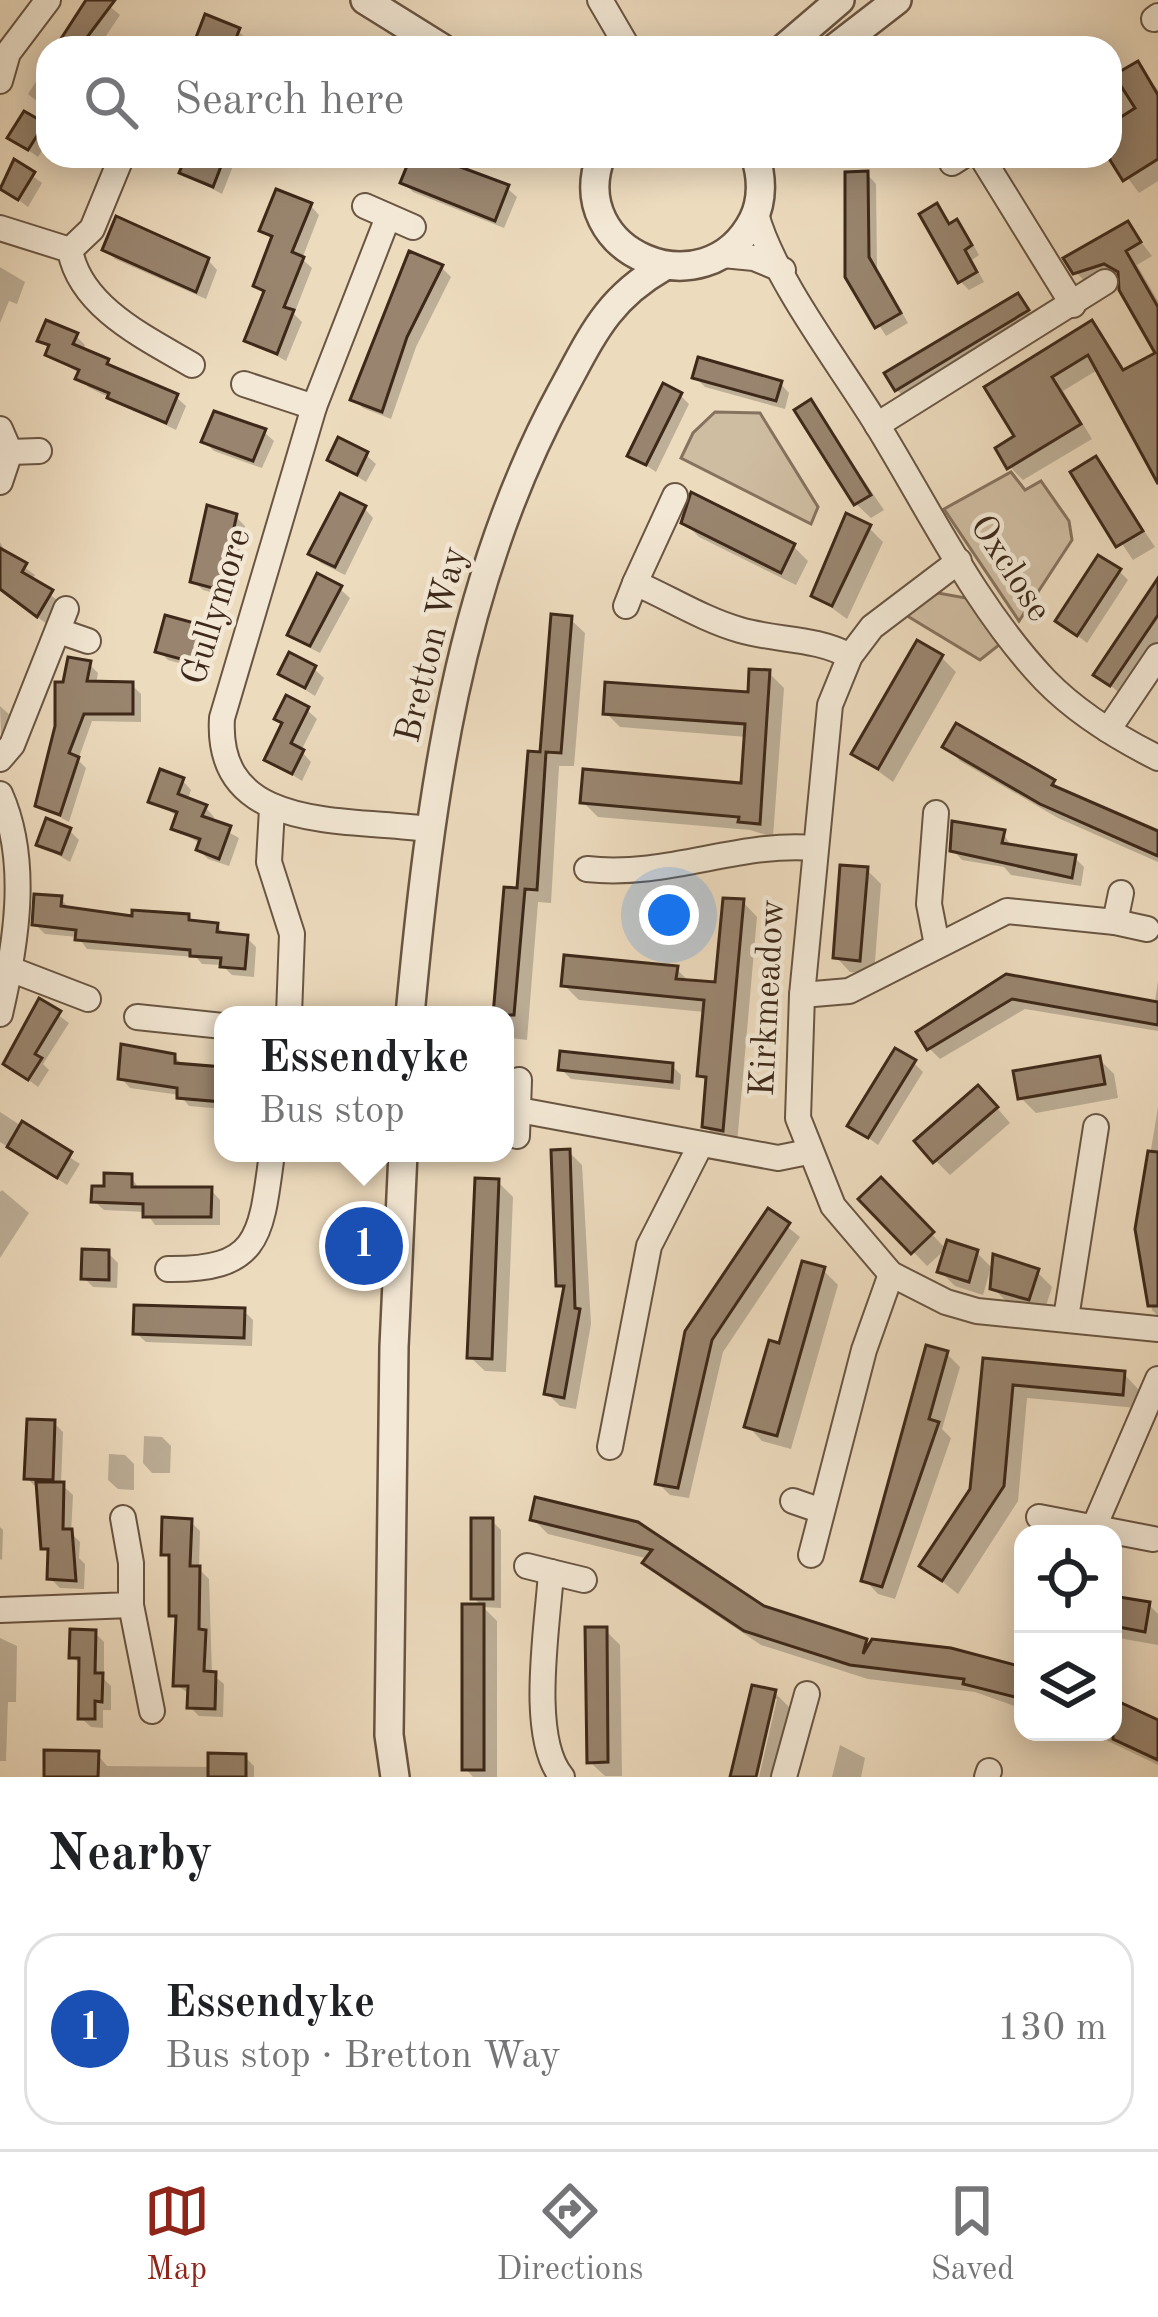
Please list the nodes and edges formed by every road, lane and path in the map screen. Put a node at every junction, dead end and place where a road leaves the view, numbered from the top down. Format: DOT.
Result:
graph roads {
  1 [pos="48,0"];
  2 [pos="365,0"];
  3 [pos="600,0"];
  4 [pos="840,0"];
  5 [pos="897,0"];
  6 [pos="423,36"];
  7 [pos="621,36"];
  8 [pos="798,36"];
  9 [pos="850,36"];
  10 [pos="0,81"];
  11 [pos="117,168"];
  12 [pos="594,168"];
  13 [pos="757,168"];
  14 [pos="988,168"];
  15 [pos="756,214"];
  16 [pos="604,225"];
  17 [pos="413,227"];
  18 [pos="0,228"];
  19 [pos="70,250"];
  20 [pos="723,256"];
  21 [pos="663,267"];
  22 [pos="783,270"];
  23 [pos="1105,282"];
  24 [pos="1073,305"];
  25 [pos="604,314"];
  26 [pos="192,365"];
  27 [pos="244,384"];
  28 [pos="314,407"];
  29 [pos="877,425"];
  30 [pos="5,441"];
  31 [pos="39,451"];
  32 [pos="0,482"];
  33 [pos="675,496"];
  34 [pos="959,562"];
  35 [pos="88,641"];
  36 [pos="850,656"];
  37 [pos="1158,656"];
  38 [pos="1108,730"];
  39 [pos="1158,758"];
  40 [pos="0,759"];
  41 [pos="0,794"];
  42 [pos="272,809"];
  43 [pos="936,813"];
  44 [pos="428,829"];
  45 [pos="815,848"];
  46 [pos="602,879"];
  47 [pos="1121,893"];
  48 [pos="1115,922"];
  49 [pos="1147,929"];
  50 [pos="937,946"];
  51 [pos="10,969"];
  52 [pos="802,995"];
  53 [pos="88,999"];
  54 [pos="290,1006"];
  55 [pos="411,1006"];
  56 [pos="0,1014"];
  57 [pos="137,1017"];
  58 [pos="208,1017"];
  59 [pos="519,1080"];
  60 [pos="1096,1127"];
  61 [pos="700,1146"];
  62 [pos="808,1152"];
  63 [pos="270,1162"];
  64 [pos="403,1162"];
  65 [pos="1062,1165"];
  66 [pos="1089,1170"];
  67 [pos="240,1258"];
  68 [pos="168,1269"];
  69 [pos="891,1274"];
  70 [pos="259,1280"];
  71 [pos="1066,1318"];
  72 [pos="1158,1330"];
  73 [pos="1158,1378"];
  74 [pos="610,1447"];
  75 [pos="793,1501"];
  76 [pos="819,1510"];
  77 [pos="1039,1517"];
  78 [pos="122,1518"];
  79 [pos="1083,1525"];
  80 [pos="1095,1525"];
  81 [pos="1122,1533"];
  82 [pos="1153,1539"];
  83 [pos="811,1555"];
  84 [pos="584,1580"];
  85 [pos="131,1605"];
  86 [pos="0,1610"];
  87 [pos="807,1694"];
  88 [pos="152,1711"];
  89 [pos="389,1735"];
  90 [pos="377,1777"];
  91 [pos="395,1777"];
  92 [pos="562,1777"];
  93 [pos="784,1777"];
  1 -- 10 [label="street"];
  2 -- 6 [label="street"];
  3 -- 7 [label="street"];
  4 -- 8 [label="street"];
  5 -- 9 [label="street"];
  11 -- 19 [label="street"];
  12 -- 16 [label="street, Bretton Way"];
  13 -- 15 [label="street"];
  14 -- 24 [label="street"];
  15 -- 20 [label="street"];
  15 -- 22 [label="street, Oxclose"];
  16 -- 21 [label="street"];
  16 -- 25 [label="street, Bretton Way"];
  17 -- 28 [label="street, Gullymore"];
  18 -- 19 [label="street"];
  19 -- 26 [label="street"];
  20 -- 21 [label="street"];
  20 -- 22 [label="street"];
  21 -- 25 [label="street, Bretton Way"];
  22 -- 29 [label="street, Oxclose"];
  23 -- 24 [label="street"];
  24 -- 29 [label="street"];
  25 -- 44 [label="street, Bretton Way"];
  27 -- 28 [label="street"];
  28 -- 42 [label="street, Gullymore"];
  29 -- 34 [label="street, Oxclose"];
  30 -- 31 [label="street"];
  30 -- 32 [label="street"];
  33 -- 36 [label="street"];
  34 -- 36 [label="street, Kirkmeadow"];
  34 -- 38 [label="street, Oxclose"];
  35 -- 40 [label="street"];
  36 -- 45 [label="street, Kirkmeadow"];
  37 -- 38 [label="street"];
  38 -- 39 [label="street, Oxclose"];
  41 -- 51 [label="street"];
  42 -- 44 [label="street"];
  42 -- 54 [label="street"];
  43 -- 50 [label="street"];
  44 -- 55 [label="street, Bretton Way"];
  45 -- 46 [label="street, Kirkmeadow"];
  45 -- 52 [label="street, Kirkmeadow"];
  47 -- 48 [label="street"];
  48 -- 49 [label="street"];
  48 -- 50 [label="street"];
  50 -- 52 [label="street"];
  51 -- 53 [label="street"];
  51 -- 56 [label="street"];
  52 -- 62 [label="street, Kirkmeadow"];
  57 -- 58 [label="street"];
  59 -- 61 [label="street"];
  60 -- 66 [label="street"];
  61 -- 62 [label="street"];
  61 -- 74 [label="street"];
  62 -- 69 [label="street, Kirkmeadow"];
  63 -- 67 [label="street"];
  64 -- 89 [label="street"];
  65 -- 66 [label="street"];
  66 -- 71 [label="street"];
  67 -- 68 [label="street"];
  67 -- 70 [label="street"];
  69 -- 71 [label="street, Kirkmeadow"];
  69 -- 76 [label="street"];
  71 -- 72 [label="street, Kirkmeadow"];
  73 -- 80 [label="street"];
  75 -- 76 [label="street"];
  76 -- 83 [label="street"];
  77 -- 79 [label="street"];
  78 -- 85 [label="street"];
  81 -- 82 [label="street"];
  84 -- 92 [label="street"];
  85 -- 86 [label="street"];
  85 -- 88 [label="street"];
  87 -- 93 [label="street"];
  89 -- 90 [label="street"];
  89 -- 91 [label="street"];
}
